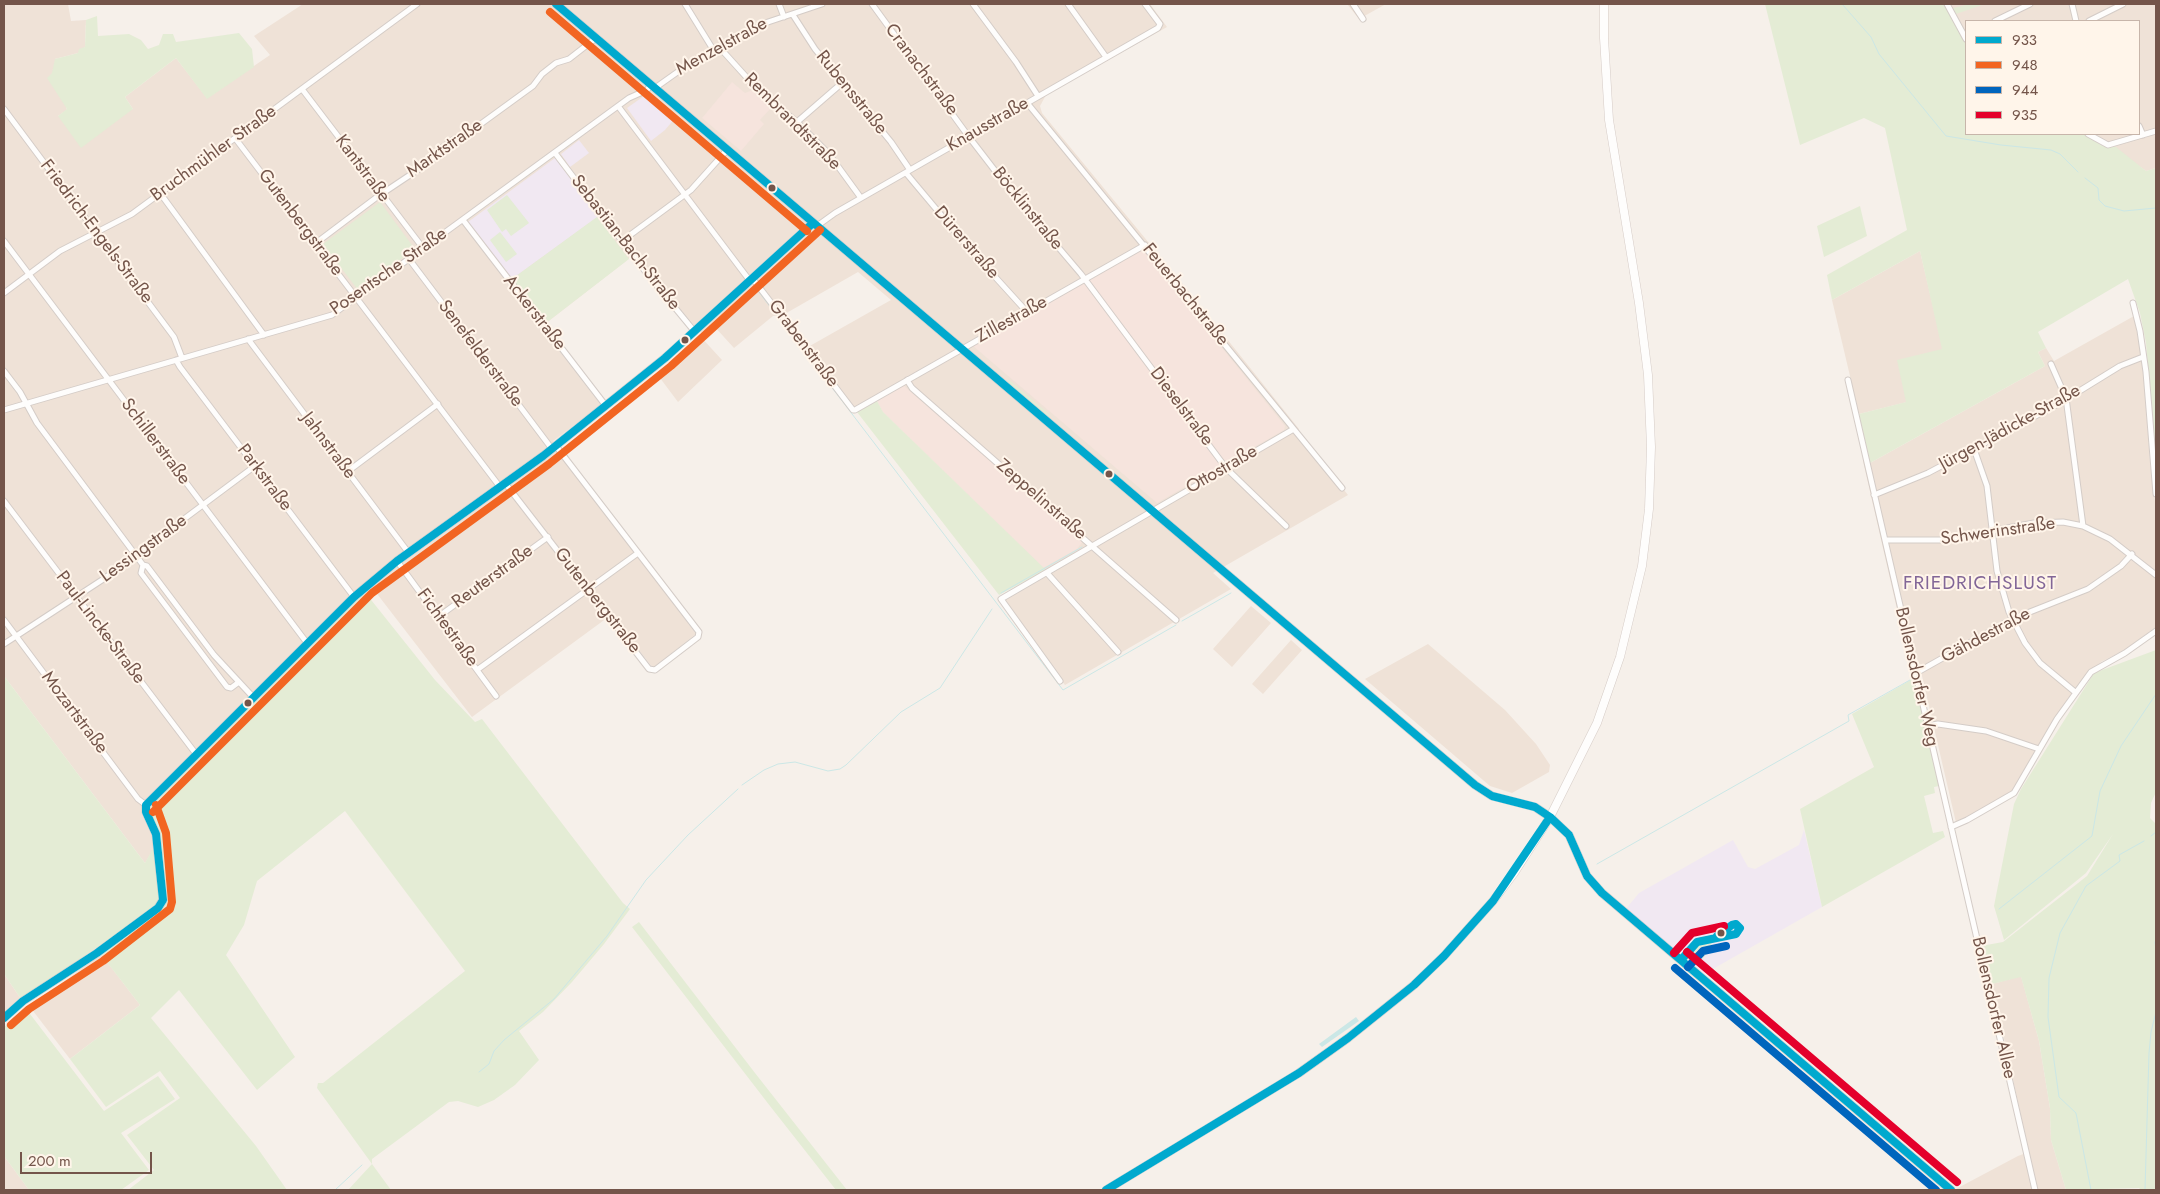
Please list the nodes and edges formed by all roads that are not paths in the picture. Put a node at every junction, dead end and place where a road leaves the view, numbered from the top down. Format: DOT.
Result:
graph roads {
  1 [pos="417,4"];
  2 [pos="556,4"];
  3 [pos="685,4"];
  4 [pos="779,4"];
  5 [pos="822,4"];
  6 [pos="872,4"];
  7 [pos="973,4"];
  8 [pos="1068,4"];
  9 [pos="1145,4"];
  10 [pos="1353,4"];
  11 [pos="1604,4"];
  12 [pos="1947,4"];
  13 [pos="2030,4"];
  14 [pos="2072,4"];
  15 [pos="2123,4"];
  16 [pos="793,15"];
  17 [pos="784,17"];
  18 [pos="1363,19"];
  19 [pos="1997,20"];
  20 [pos="2076,20"];
  21 [pos="2091,20"];
  22 [pos="1965,37"];
  23 [pos="596,38"];
  24 [pos="717,49"];
  25 [pos="1106,57"];
  26 [pos="842,82"];
  27 [pos="653,86"];
  28 [pos="302,89"];
  29 [pos="1038,96"];
  30 [pos="1028,104"];
  31 [pos="618,106"];
  32 [pos="4,109"];
  33 [pos="797,122"];
  34 [pos="2140,128"];
  35 [pos="2156,131"];
  36 [pos="2090,135"];
  37 [pos="2144,135"];
  38 [pos="969,137"];
  39 [pos="235,138"];
  40 [pos="727,150"];
  41 [pos="555,153"];
  42 [pos="908,172"];
  43 [pos="160,193"];
  44 [pos="381,194"];
  45 [pos="684,194"];
  46 [pos="861,198"];
  47 [pos="462,220"];
  48 [pos="815,224"];
  49 [pos="96,232"];
  50 [pos="4,240"];
  51 [pos="622,241"];
  52 [pos="316,242"];
  53 [pos="1145,245"];
  54 [pos="423,248"];
  55 [pos="409,259"];
  56 [pos="29,274"];
  57 [pos="752,280"];
  58 [pos="1085,280"];
  59 [pos="4,293"];
  60 [pos="357,297"];
  61 [pos="2132,303"];
  62 [pos="1027,312"];
  63 [pos="696,332"];
  64 [pos="264,335"];
  65 [pos="248,339"];
  66 [pos="961,348"];
  67 [pos="2143,357"];
  68 [pos="179,359"];
  69 [pos="2051,364"];
  70 [pos="4,371"];
  71 [pos="109,379"];
  72 [pos="907,380"];
  73 [pos="1848,380"];
  74 [pos="2066,398"];
  75 [pos="25,403"];
  76 [pos="438,404"];
  77 [pos="606,406"];
  78 [pos="4,410"];
  79 [pos="853,410"];
  80 [pos="1292,430"];
  81 [pos="554,447"];
  82 [pos="1974,449"];
  83 [pos="255,466"];
  84 [pos="1226,468"];
  85 [pos="347,472"];
  86 [pos="503,485"];
  87 [pos="1342,488"];
  88 [pos="2156,494"];
  89 [pos="1874,495"];
  90 [pos="4,501"];
  91 [pos="202,506"];
  92 [pos="1152,511"];
  93 [pos="1286,526"];
  94 [pos="2083,526"];
  95 [pos="1994,531"];
  96 [pos="548,537"];
  97 [pos="1885,540"];
  98 [pos="1093,545"];
  99 [pos="408,552"];
  100 [pos="638,553"];
  101 [pos="2132,554"];
  102 [pos="136,555"];
  103 [pos="397,561"];
  104 [pos="143,565"];
  105 [pos="1047,573"];
  106 [pos="2156,574"];
  107 [pos="589,591"];
  108 [pos="76,597"];
  109 [pos="354,597"];
  110 [pos="438,617"];
  111 [pos="2012,619"];
  112 [pos="4,620"];
  113 [pos="1176,620"];
  114 [pos="2156,631"];
  115 [pos="699,634"];
  116 [pos="16,636"];
  117 [pos="4,644"];
  118 [pos="307,644"];
  119 [pos="1118,652"];
  120 [pos="477,670"];
  121 [pos="1916,673"];
  122 [pos="1060,681"];
  123 [pos="239,682"];
  124 [pos="2075,692"];
  125 [pos="496,696"];
  126 [pos="253,697"];
  127 [pos="1927,726"];
  128 [pos="2039,749"];
  129 [pos="196,754"];
  130 [pos="146,805"];
  131 [pos="1550,817"];
  132 [pos="1951,827"];
  133 [pos="4,1018"];
  134 [pos="1106,1190"];
  135 [pos="1951,1190"];
  136 [pos="2035,1190"];
  1 -- 28 [label="street, Bruchmühler Straße"];
  2 -- 23 [label="main road"];
  3 -- 24 [label="street, Rembrandtstraße"];
  4 -- 17 [label="street"];
  5 -- 16 [label="street, Menzelstraße"];
  6 -- 38 [label="street, Cranachstraße"];
  7 -- 29 [label="street"];
  8 -- 25 [label="street"];
  9 -- 25 [label="street, Knausstraße"];
  10 -- 18 [label="street"];
  11 -- 131 [label="main road"];
  12 -- 22 [label="street"];
  13 -- 19 [label="street"];
  14 -- 20 [label="street"];
  15 -- 21 [label="street"];
  16 -- 17 [label="street, Menzelstraße"];
  16 -- 26 [label="street, Rubensstraße"];
  17 -- 24 [label="street, Menzelstraße"];
  23 -- 27 [label="main road"];
  23 -- 44 [label="street, Marktstraße"];
  24 -- 27 [label="street, Menzelstraße"];
  24 -- 33 [label="street, Rembrandtstraße"];
  25 -- 29 [label="street, Knausstraße"];
  26 -- 33 [label="street"];
  26 -- 42 [label="street, Rubensstraße"];
  27 -- 31 [label="street, Posentsche Straße"];
  27 -- 40 [label="main road"];
  28 -- 39 [label="street, Bruchmühler Straße"];
  28 -- 44 [label="street, Kantstraße"];
  29 -- 30 [label="street, Knausstraße"];
  30 -- 38 [label="street, Knausstraße"];
  30 -- 53 [label="street, Feuerbachstraße"];
  31 -- 41 [label="street, Posentsche Straße"];
  31 -- 45 [label="street, Grabenstraße"];
  32 -- 49 [label="street, Friedrich-Engels-Straße"];
  33 -- 46 [label="street, Rembrandtstraße"];
  34 -- 37 [label="street"];
  35 -- 37 [label="street"];
  36 -- 37 [label="street"];
  38 -- 42 [label="street, Knausstraße"];
  38 -- 58 [label="street, Böcklinstraße"];
  39 -- 43 [label="street, Bruchmühler Straße"];
  39 -- 52 [label="street, Gutenbergstraße"];
  40 -- 45 [label="street"];
  40 -- 48 [label="main road"];
  41 -- 47 [label="street, Posentsche Straße"];
  41 -- 51 [label="street, Sebastian-Bach-Straße"];
  42 -- 46 [label="street, Knausstraße"];
  42 -- 62 [label="street, Dürerstraße"];
  43 -- 49 [label="street, Bruchmühler Straße"];
  43 -- 64 [label="street"];
  44 -- 52 [label="street, Marktstraße"];
  44 -- 54 [label="street, Kantstraße"];
  45 -- 51 [label="street"];
  45 -- 57 [label="street, Grabenstraße"];
  46 -- 48 [label="street, Knausstraße"];
  47 -- 54 [label="street, Posentsche Straße"];
  47 -- 77 [label="street, Ackerstraße"];
  48 -- 57 [label="main road"];
  48 -- 66 [label="main road"];
  49 -- 56 [label="street, Bruchmühler Straße"];
  49 -- 68 [label="street, Friedrich-Engels-Straße"];
  50 -- 56 [label="street, Schillerstraße"];
  51 -- 63 [label="street, Sebastian-Bach-Straße"];
  52 -- 60 [label="street, Gutenbergstraße"];
  53 -- 58 [label="street, Zillestraße"];
  53 -- 80 [label="street, Feuerbachstraße"];
  54 -- 55 [label="street, Posentsche Straße"];
  55 -- 60 [label="street, Posentsche Straße"];
  55 -- 81 [label="street, Senefelderstraße"];
  56 -- 59 [label="street, Bruchmühler Straße"];
  56 -- 71 [label="street, Schillerstraße"];
  57 -- 63 [label="main road"];
  57 -- 79 [label="street, Grabenstraße"];
  58 -- 62 [label="street, Zillestraße"];
  58 -- 84 [label="street, Dieselstraße"];
  60 -- 64 [label="street, Posentsche Straße"];
  60 -- 76 [label="street, Gutenbergstraße"];
  61 -- 67 [label="street"];
  62 -- 66 [label="street, Zillestraße"];
  63 -- 77 [label="main road"];
  64 -- 65 [label="street, Posentsche Straße"];
  65 -- 68 [label="street, Posentsche Straße"];
  65 -- 85 [label="street, Jahnstraße"];
  66 -- 72 [label="street, Zillestraße"];
  66 -- 92 [label="main road"];
  67 -- 74 [label="street, Jürgen-Jädicke-Straße"];
  67 -- 88 [label="street"];
  68 -- 71 [label="street, Posentsche Straße"];
  68 -- 83 [label="street, Parkstraße"];
  69 -- 74 [label="street"];
  70 -- 75 [label="street"];
  71 -- 75 [label="street, Posentsche Straße"];
  71 -- 91 [label="street, Schillerstraße"];
  72 -- 79 [label="street, Zillestraße"];
  72 -- 98 [label="street, Zeppelinstraße"];
  73 -- 89 [label="street, Bollensdorfer Weg"];
  74 -- 82 [label="street, Jürgen-Jädicke-Straße"];
  74 -- 94 [label="street"];
  75 -- 78 [label="street, Posentsche Straße"];
  75 -- 102 [label="street"];
  76 -- 85 [label="street"];
  76 -- 86 [label="street, Gutenbergstraße"];
  77 -- 81 [label="main road"];
  80 -- 84 [label="street, Ottostraße"];
  80 -- 87 [label="street, Feuerbachstraße"];
  81 -- 86 [label="main road"];
  81 -- 100 [label="street, Senefelderstraße"];
  82 -- 89 [label="street, Jürgen-Jädicke-Straße"];
  82 -- 95 [label="street"];
  83 -- 91 [label="street, Lessingstraße"];
  83 -- 109 [label="street, Parkstraße"];
  84 -- 92 [label="street, Ottostraße"];
  84 -- 93 [label="street, Dieselstraße"];
  85 -- 99 [label="street, Jahnstraße"];
  86 -- 96 [label="street, Gutenbergstraße"];
  86 -- 99 [label="main road"];
  89 -- 97 [label="street, Bollensdorfer Weg"];
  90 -- 108 [label="street, Paul-Lincke-Straße"];
  91 -- 102 [label="street, Lessingstraße"];
  91 -- 118 [label="street, Schillerstraße"];
  92 -- 98 [label="street, Ottostraße"];
  92 -- 131 [label="main road"];
  94 -- 95 [label="street, Schwerinstraße"];
  94 -- 101 [label="street, Schwerinstraße"];
  95 -- 97 [label="street, Schwerinstraße"];
  95 -- 111 [label="street"];
  96 -- 107 [label="street, Gutenbergstraße"];
  96 -- 110 [label="street, Reuterstraße"];
  97 -- 121 [label="street, Bollensdorfer Weg"];
  98 -- 105 [label="street, Ottostraße"];
  98 -- 113 [label="street, Zeppelinstraße"];
  99 -- 103 [label="main road"];
  100 -- 107 [label="street"];
  100 -- 115 [label="street, Senefelderstraße"];
  101 -- 106 [label="street, Schwerinstraße"];
  101 -- 111 [label="street, Gähdestraße"];
  102 -- 104 [label="street"];
  102 -- 108 [label="street, Lessingstraße"];
  103 -- 109 [label="main road"];
  103 -- 110 [label="street, Fichtestraße"];
  104 -- 123 [label="street"];
  104 -- 123 [label="street"];
  105 -- 119 [label="street"];
  105 -- 122 [label="street, Ottostraße"];
  107 -- 115 [label="street, Gutenbergstraße"];
  107 -- 120 [label="street"];
  108 -- 116 [label="street, Lessingstraße"];
  108 -- 129 [label="street, Paul-Lincke-Straße"];
  109 -- 118 [label="main road"];
  110 -- 120 [label="street, Fichtestraße"];
  111 -- 121 [label="street, Gähdestraße"];
  111 -- 124 [label="street"];
  112 -- 116 [label="street, Mozartstraße"];
  114 -- 124 [label="street"];
  116 -- 117 [label="street, Lessingstraße"];
  116 -- 130 [label="street, Mozartstraße"];
  118 -- 126 [label="main road"];
  120 -- 125 [label="street, Fichtestraße"];
  121 -- 127 [label="street, Bollensdorfer Weg"];
  123 -- 126 [label="street"];
  124 -- 128 [label="street"];
  126 -- 129 [label="main road"];
  127 -- 128 [label="street"];
  127 -- 132 [label="street, Bollensdorfer Weg"];
  128 -- 132 [label="street"];
  129 -- 130 [label="main road"];
  130 -- 133 [label="main road"];
  131 -- 134 [label="main road"];
  131 -- 135 [label="main road"];
  132 -- 136 [label="street, Bollensdorfer Allee"];
}
